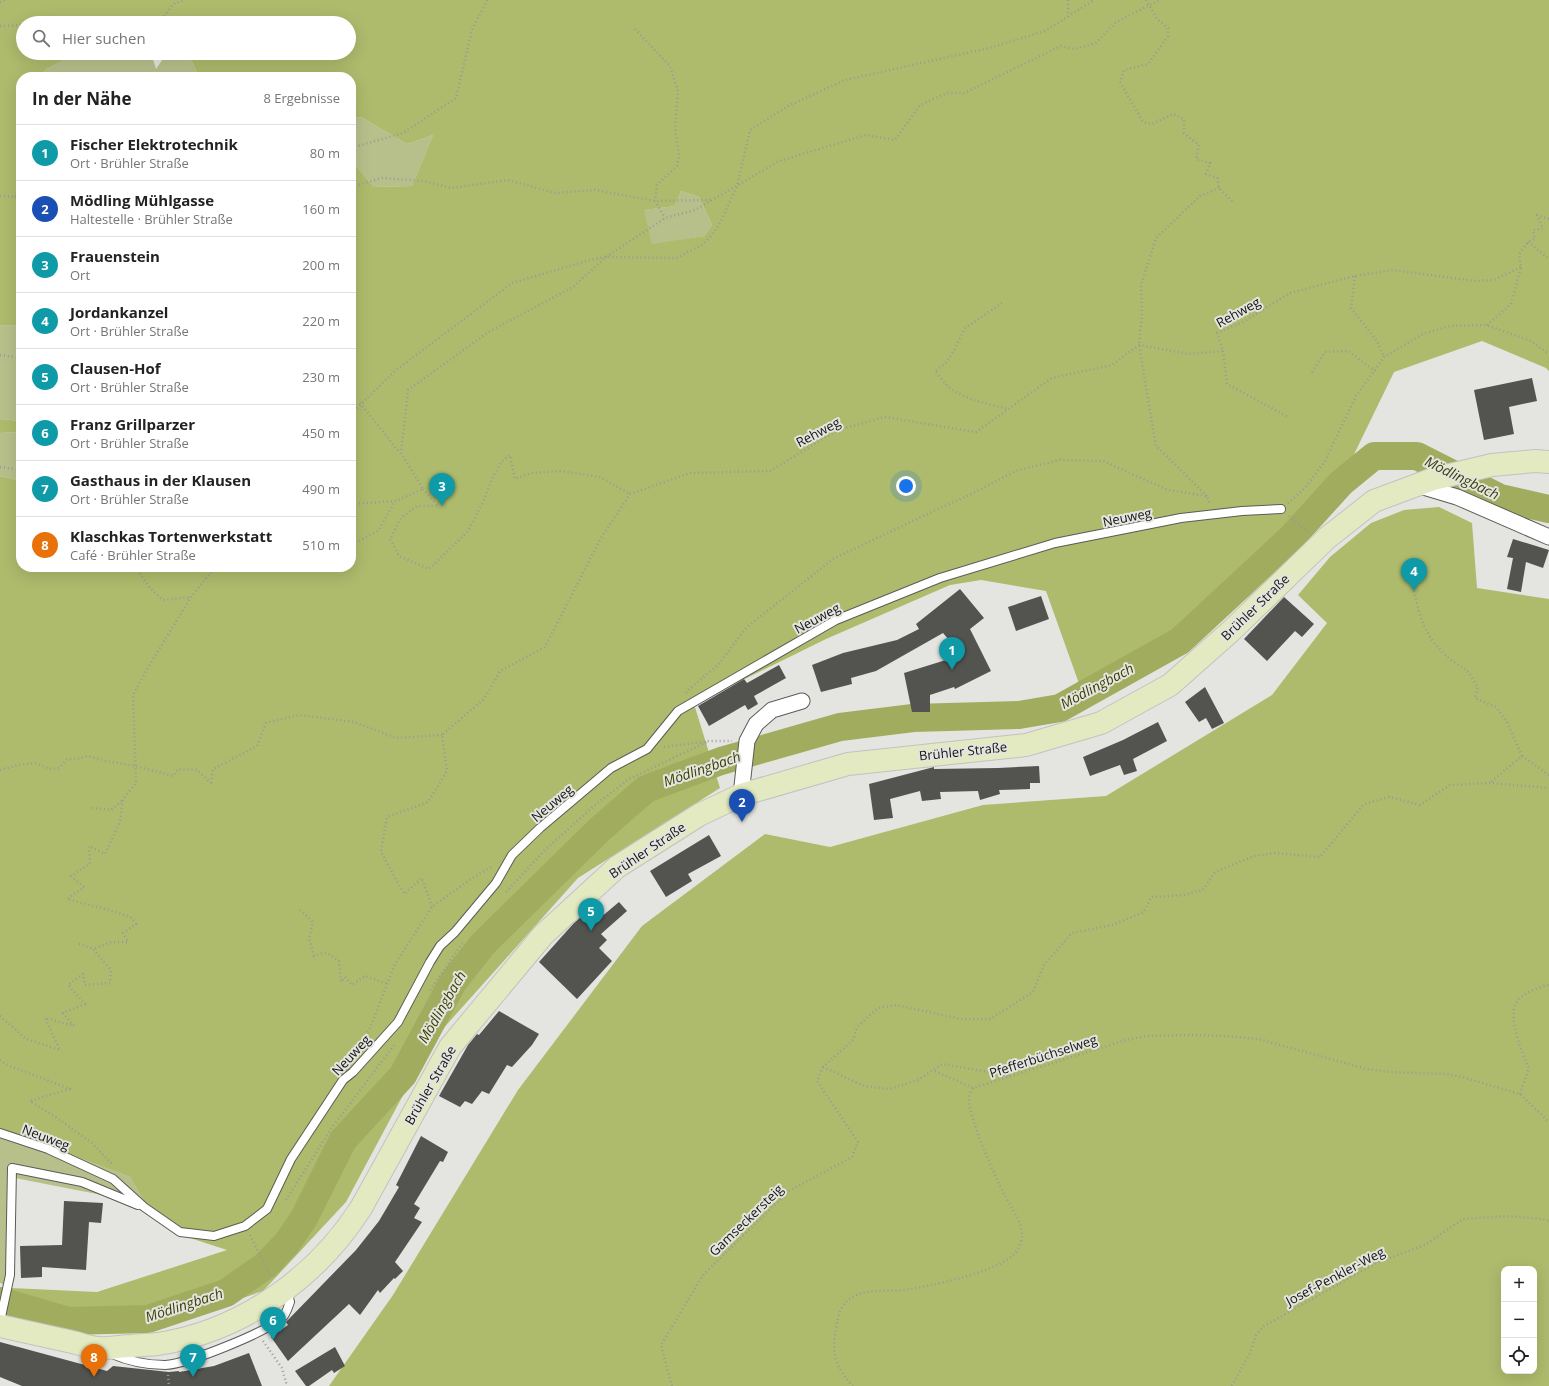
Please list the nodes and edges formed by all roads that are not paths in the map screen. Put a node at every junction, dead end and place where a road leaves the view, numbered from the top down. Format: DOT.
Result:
graph roads {
  1 [pos="1549,462"];
  2 [pos="1425,482"];
  3 [pos="1281,509"];
  4 [pos="1549,537"];
  5 [pos="802,701"];
  6 [pos="741,795"];
  7 [pos="0,1133"];
  8 [pos="144,1207"];
  9 [pos="280,1287"];
  10 [pos="0,1322"];
  11 [pos="98,1348"];
  1 -- 2 [label="main road, Brühler Straße"];
  2 -- 4 [label="street"];
  2 -- 6 [label="main road, Brühler Straße"];
  3 -- 8 [label="lane, Neuweg"];
  5 -- 6 [label="street"];
  6 -- 9 [label="main road, Brühler Straße"];
  7 -- 8 [label="lane, Neuweg"];
  8 -- 10 [label="lane"];
  9 -- 11 [label="main road, Brühler Straße"];
  9 -- 11 [label="lane"];
  10 -- 11 [label="main road, Brühler Straße"];
}
